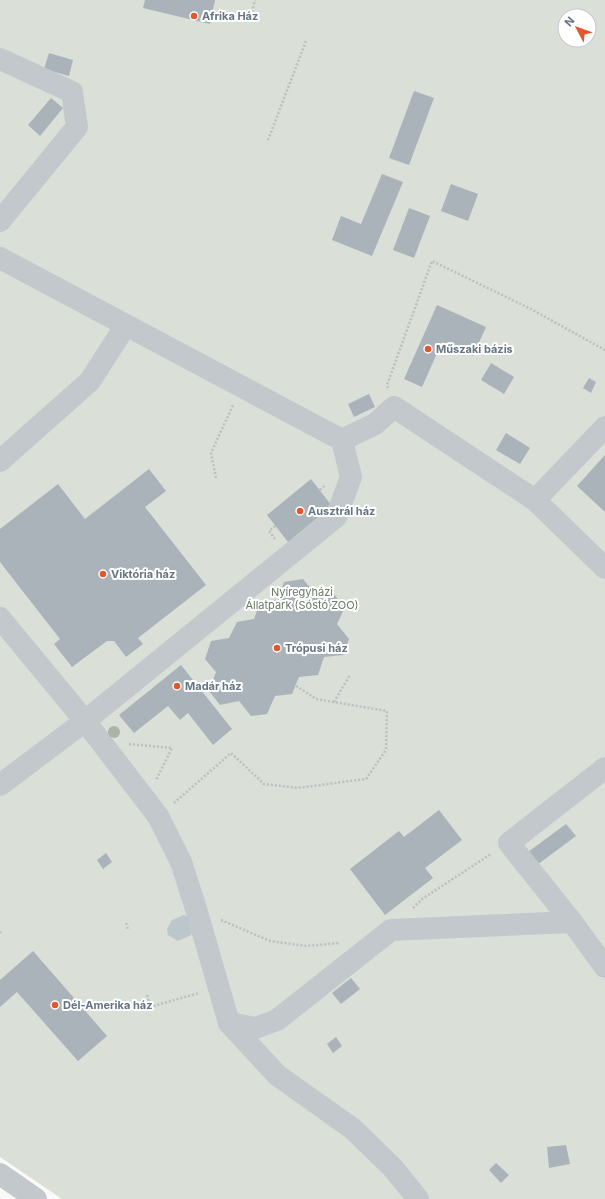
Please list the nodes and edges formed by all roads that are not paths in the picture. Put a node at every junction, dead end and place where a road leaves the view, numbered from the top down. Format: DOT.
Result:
graph roads {
  1 [pos="0,59"];
  2 [pos="0,221"];
  3 [pos="0,258"];
  4 [pos="126,324"];
  5 [pos="605,427"];
  6 [pos="342,440"];
  7 [pos="0,461"];
  8 [pos="535,500"];
  9 [pos="605,568"];
  10 [pos="0,618"];
  11 [pos="85,721"];
  12 [pos="605,768"];
  13 [pos="0,785"];
  14 [pos="572,922"];
  15 [pos="605,967"];
  16 [pos="229,1023"];
  17 [pos="0,1174"];
  18 [pos="36,1199"];
  19 [pos="418,1199"];
  1 -- 2 [label="street"];
  3 -- 4 [label="street"];
  4 -- 6 [label="street"];
  4 -- 7 [label="street"];
  5 -- 8 [label="street"];
  6 -- 8 [label="street"];
  6 -- 11 [label="street"];
  8 -- 9 [label="street"];
  10 -- 11 [label="street"];
  11 -- 13 [label="street"];
  11 -- 16 [label="street"];
  12 -- 14 [label="street"];
  14 -- 15 [label="street"];
  14 -- 16 [label="street"];
  16 -- 19 [label="street"];
  17 -- 18 [label="street"];
}
